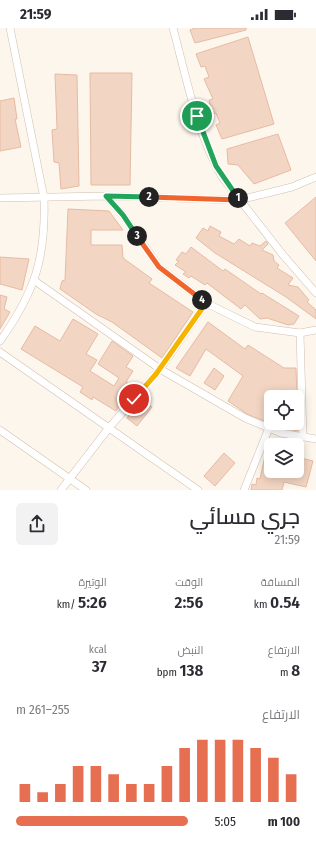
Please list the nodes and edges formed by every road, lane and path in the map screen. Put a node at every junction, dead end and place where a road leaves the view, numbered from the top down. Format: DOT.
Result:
graph roads {
  1 [pos="10,28"];
  2 [pos="173,28"];
  3 [pos="316,177"];
  4 [pos="106,196"];
  5 [pos="0,198"];
  6 [pos="44,198"];
  7 [pos="239,200"];
  8 [pos="35,281"];
  9 [pos="316,293"];
  10 [pos="206,303"];
  11 [pos="316,330"];
  12 [pos="300,333"];
  13 [pos="0,341"];
  14 [pos="0,352"];
  15 [pos="160,369"];
  16 [pos="264,426"];
  17 [pos="108,429"];
  18 [pos="0,430"];
  19 [pos="268,430"];
  20 [pos="277,430"];
  21 [pos="303,437"];
  22 [pos="316,439"];
  23 [pos="70,478"];
  24 [pos="61,490"];
  25 [pos="86,490"];
  26 [pos="198,490"];
  27 [pos="244,490"];
  1 -- 6 [label="street"];
  2 -- 7 [label="street"];
  3 -- 7 [label="street"];
  4 -- 6 [label="street"];
  4 -- 7 [label="street"];
  4 -- 10 [label="street"];
  5 -- 6 [label="street"];
  6 -- 8 [label="street"];
  7 -- 9 [label="street"];
  8 -- 13 [label="street"];
  8 -- 15 [label="street"];
  10 -- 12 [label="street"];
  10 -- 15 [label="street"];
  11 -- 12 [label="street"];
  12 -- 21 [label="street"];
  14 -- 17 [label="street"];
  15 -- 16 [label="street"];
  15 -- 17 [label="street"];
  17 -- 23 [label="street"];
  17 -- 26 [label="street"];
  18 -- 23 [label="street"];
  19 -- 27 [label="street"];
  20 -- 21 [label="street"];
  21 -- 22 [label="street"];
  23 -- 24 [label="street"];
  23 -- 25 [label="street"];
}
